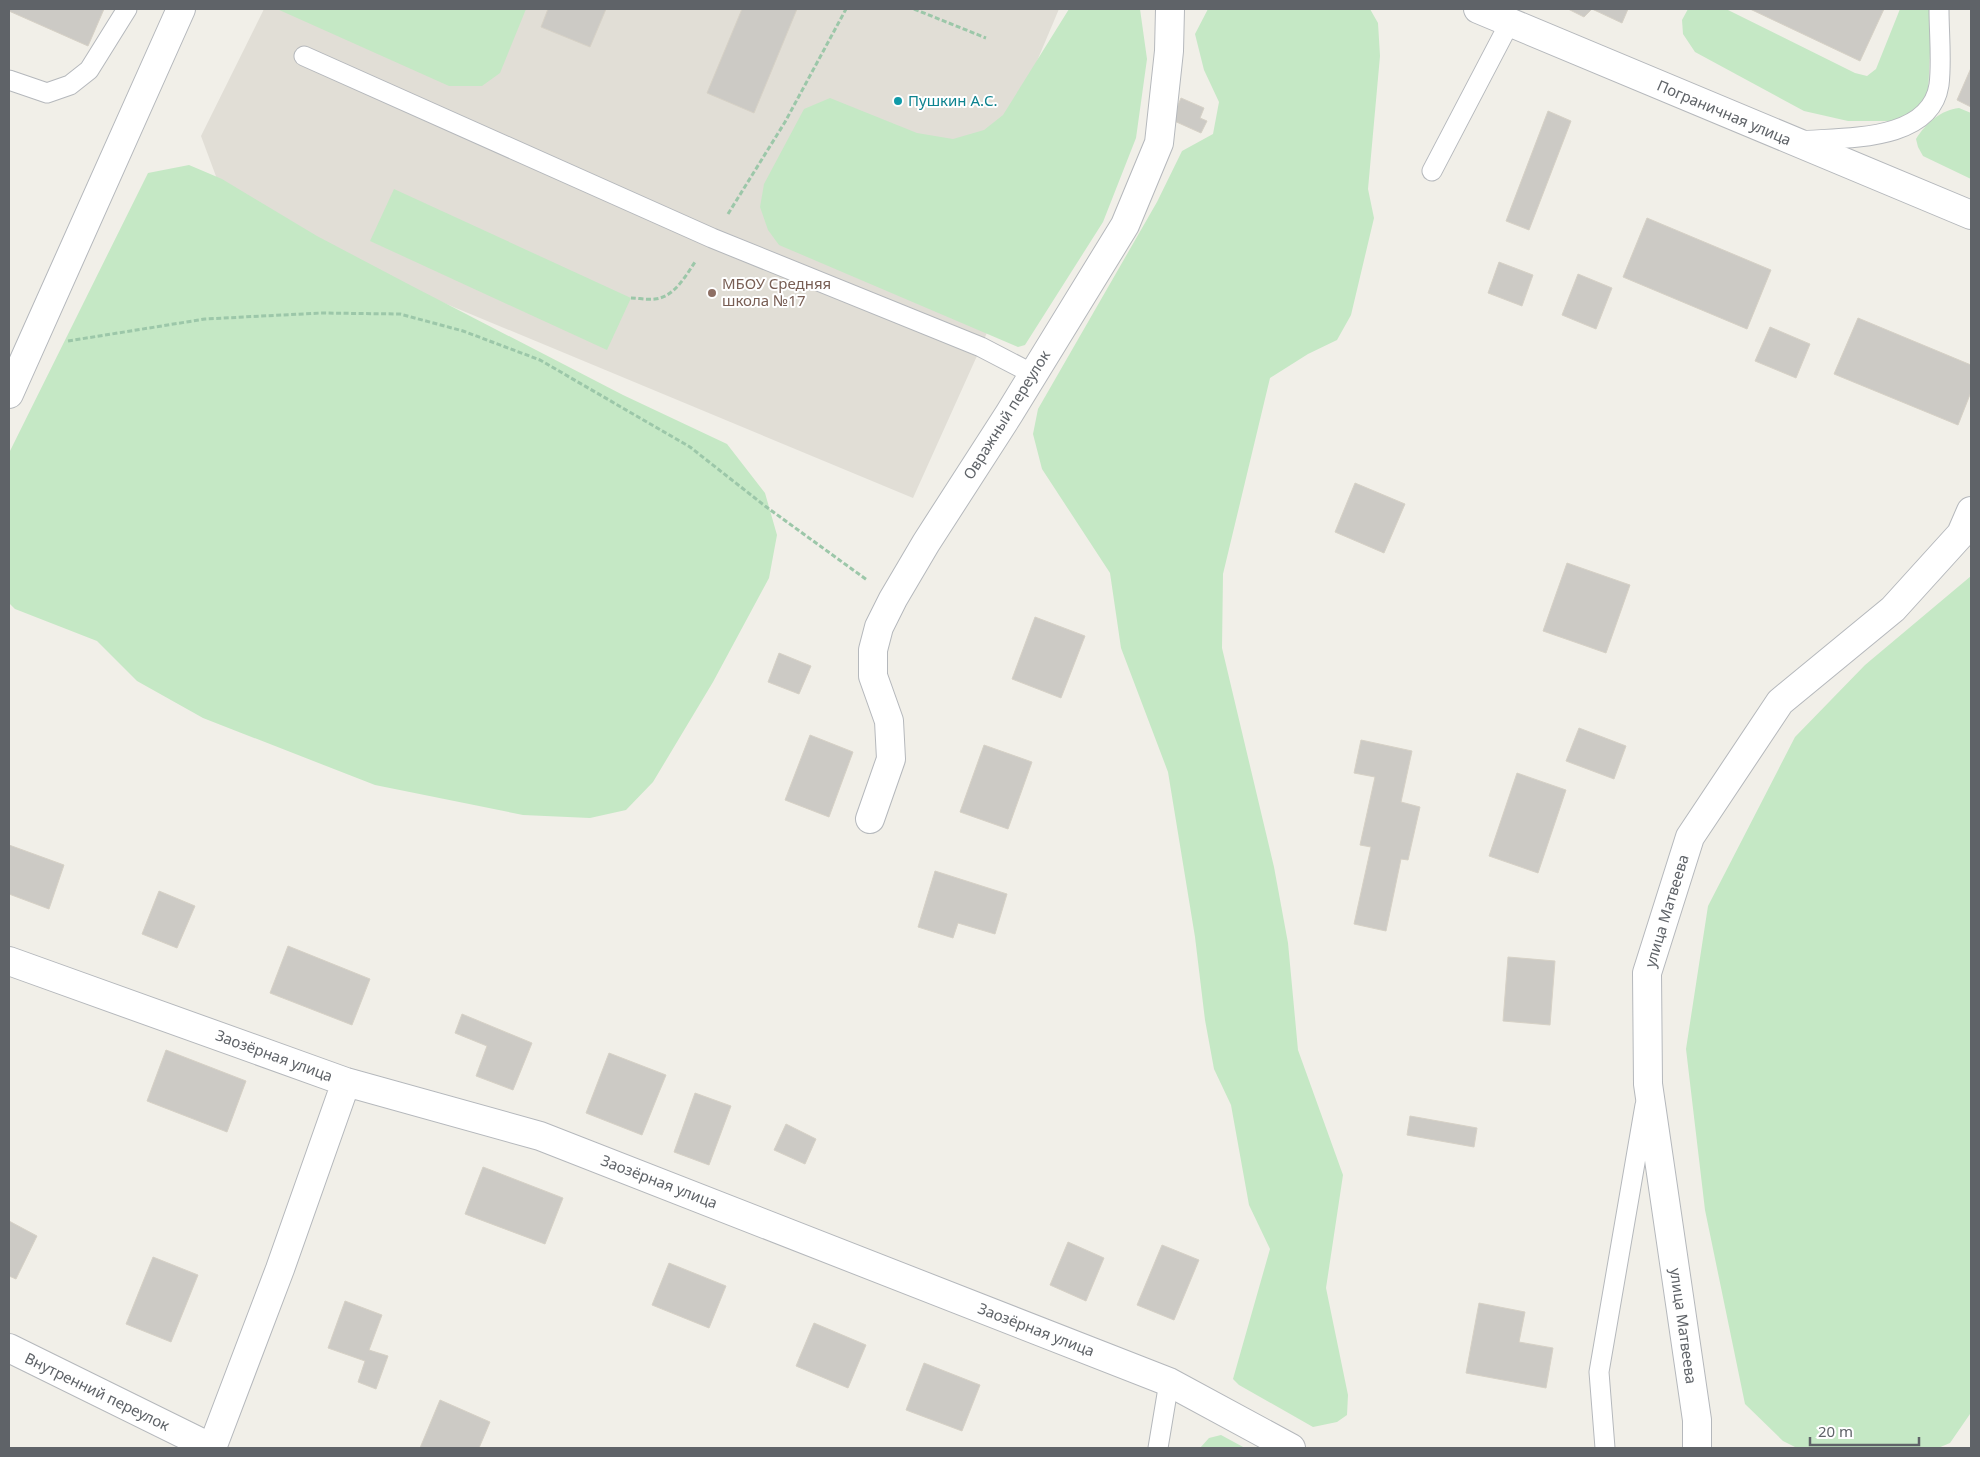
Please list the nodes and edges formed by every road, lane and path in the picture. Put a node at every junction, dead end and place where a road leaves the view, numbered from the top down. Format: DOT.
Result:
graph roads {
  1 [pos="127,9"];
  2 [pos="181,9"];
  3 [pos="846,9"];
  4 [pos="914,9"];
  5 [pos="1170,9"];
  6 [pos="1478,9"];
  7 [pos="1939,9"];
  8 [pos="1510,22"];
  9 [pos="986,38"];
  10 [pos="304,56"];
  11 [pos="9,80"];
  12 [pos="1792,142"];
  13 [pos="1432,171"];
  14 [pos="1971,215"];
  15 [pos="712,238"];
  16 [pos="631,298"];
  17 [pos="31,347"];
  18 [pos="1032,374"];
  19 [pos="11,385"];
  20 [pos="1971,511"];
  21 [pos="893,599"];
  22 [pos="870,819"];
  23 [pos="9,961"];
  24 [pos="346,1082"];
  25 [pos="1648,1084"];
  26 [pos="9,1348"];
  27 [pos="1169,1382"];
  28 [pos="212,1448"];
  29 [pos="1158,1448"];
  30 [pos="1291,1448"];
  31 [pos="1604,1448"];
  32 [pos="1697,1448"];
  1 -- 11 [label="lane"];
  2 -- 17 [label="street"];
  3 -- 15 [label="path"];
  4 -- 9 [label="path"];
  5 -- 18 [label="street, Овражный переулок"];
  6 -- 8 [label="street, Пограничная улица"];
  7 -- 12 [label="lane"];
  8 -- 12 [label="street, Пограничная улица"];
  8 -- 13 [label="lane"];
  10 -- 15 [label="lane"];
  12 -- 14 [label="street, Пограничная улица"];
  15 -- 16 [label="path"];
  15 -- 18 [label="lane"];
  17 -- 19 [label="street"];
  17 -- 21 [label="path"];
  18 -- 21 [label="street, Овражный переулок"];
  20 -- 25 [label="street, улица Матвеева"];
  21 -- 22 [label="street, Овражный переулок"];
  23 -- 24 [label="street, Заозёрная улица"];
  24 -- 27 [label="street, Заозёрная улица"];
  24 -- 28 [label="street"];
  25 -- 31 [label="lane"];
  25 -- 32 [label="street, улица Матвеева"];
  26 -- 28 [label="street, Внутренний переулок"];
  27 -- 29 [label="lane"];
  27 -- 30 [label="street, Заозёрная улица"];
}
